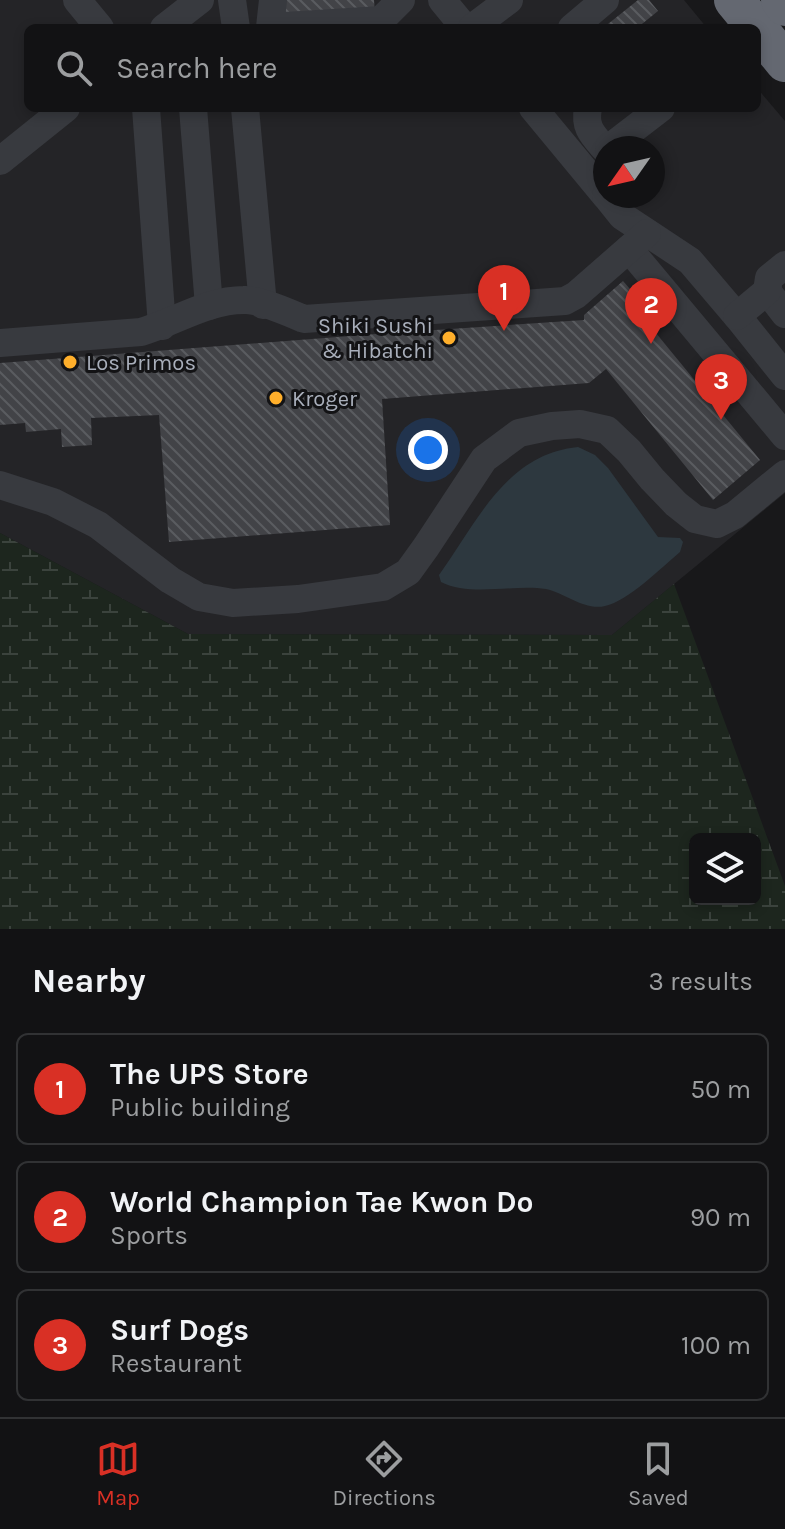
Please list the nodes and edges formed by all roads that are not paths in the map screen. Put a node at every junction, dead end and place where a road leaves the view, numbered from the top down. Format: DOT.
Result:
graph roads {
  1 [pos="77,0"];
  2 [pos="91,0"];
  3 [pos="232,0"];
  4 [pos="401,0"];
  5 [pos="442,0"];
  6 [pos="605,0"];
  7 [pos="734,0"];
  8 [pos="781,0"];
  9 [pos="785,6"];
  10 [pos="482,14"];
  11 [pos="269,18"];
  12 [pos="97,24"];
  13 [pos="110,24"];
  14 [pos="235,24"];
  15 [pos="577,24"];
  16 [pos="754,24"];
  17 [pos="761,33"];
  18 [pos="785,62"];
  19 [pos="61,112"];
  20 [pos="146,112"];
  21 [pos="193,112"];
  22 [pos="245,112"];
  23 [pos="539,112"];
  24 [pos="587,112"];
  25 [pos="656,112"];
  26 [pos="624,136"];
  27 [pos="593,139"];
  28 [pos="593,149"];
  29 [pos="0,161"];
  30 [pos="616,208"];
  31 [pos="638,241"];
  32 [pos="785,265"];
  33 [pos="767,291"];
  34 [pos="263,305"];
  35 [pos="209,306"];
  36 [pos="785,314"];
  37 [pos="737,316"];
  38 [pos="162,326"];
  39 [pos="0,343"];
  40 [pos="784,374"];
  41 [pos="785,436"];
  42 [pos="785,474"];
  43 [pos="0,485"];
  1 -- 12 [label="lane"];
  2 -- 13 [label="lane"];
  3 -- 14 [label="lane"];
  4 -- 11 [label="lane"];
  5 -- 10 [label="lane"];
  6 -- 15 [label="lane"];
  7 -- 16 [label="highway"];
  8 -- 9 [label="highway"];
  17 -- 18 [label="highway"];
  19 -- 29 [label="lane"];
  20 -- 38 [label="lane"];
  21 -- 35 [label="lane"];
  22 -- 34 [label="lane"];
  23 -- 28 [label="lane"];
  24 -- 27 [label="lane"];
  25 -- 26 [label="lane"];
  30 -- 31 [label="lane"];
  31 -- 34 [label="lane"];
  31 -- 37 [label="lane"];
  31 -- 41 [label="lane"];
  32 -- 33 [label="lane"];
  33 -- 36 [label="lane"];
  33 -- 37 [label="lane"];
  34 -- 35 [label="lane"];
  35 -- 38 [label="lane"];
  37 -- 40 [label="lane"];
  38 -- 39 [label="lane"];
  42 -- 43 [label="lane"];
}
